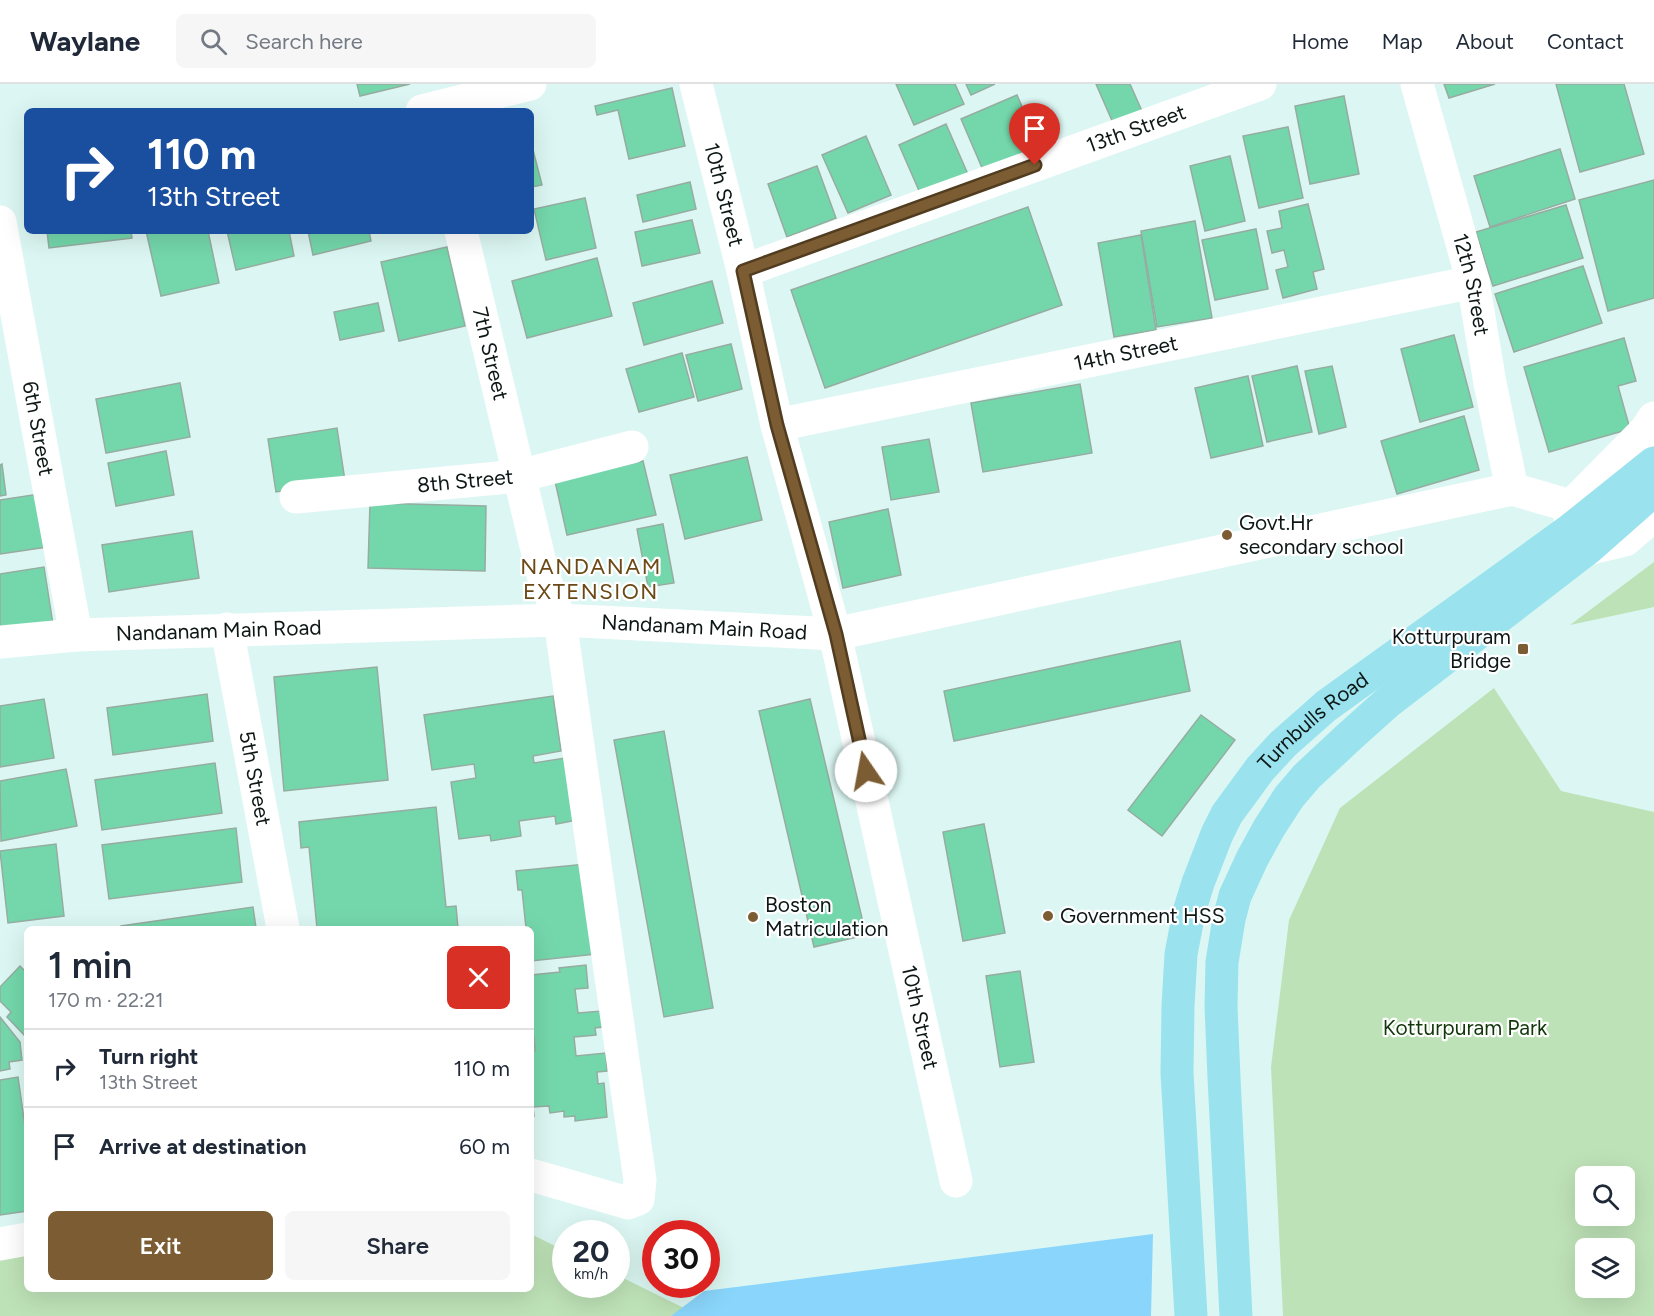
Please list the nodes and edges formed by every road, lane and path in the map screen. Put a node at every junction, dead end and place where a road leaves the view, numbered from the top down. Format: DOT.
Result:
graph roads {
  1 [pos="530,84"];
  2 [pos="696,84"];
  3 [pos="1260,84"];
  4 [pos="1417,84"];
  5 [pos="437,108"];
  6 [pos="0,222"];
  7 [pos="462,234"];
  8 [pos="743,271"];
  9 [pos="1473,282"];
  10 [pos="1654,418"];
  11 [pos="777,425"];
  12 [pos="632,447"];
  13 [pos="1654,463"];
  14 [pos="519,476"];
  15 [pos="1512,489"];
  16 [pos="1654,490"];
  17 [pos="296,497"];
  18 [pos="1654,516"];
  19 [pos="1576,528"];
  20 [pos="560,620"];
  21 [pos="227,629"];
  22 [pos="836,634"];
  23 [pos="76,635"];
  24 [pos="0,642"];
  25 [pos="283,926"];
  26 [pos="534,1176"];
  27 [pos="956,1181"];
  28 [pos="24,1240"];
  29 [pos="0,1244"];
  30 [pos="1191,1316"];
  31 [pos="1236,1316"];
  1 -- 5 [label="street"];
  2 -- 8 [label="street, 10th Street"];
  3 -- 8 [label="street, 13th Street"];
  4 -- 9 [label="street, 12th Street"];
  6 -- 23 [label="street, 6th Street"];
  7 -- 14 [label="street, 7th Street"];
  8 -- 11 [label="street, 10th Street"];
  9 -- 11 [label="street, 14th Street"];
  9 -- 15 [label="street, 12th Street"];
  10 -- 19 [label="street, Turnbulls Road"];
  11 -- 22 [label="street, 10th Street"];
  12 -- 14 [label="street, 8th Street"];
  13 -- 19 [label="main road"];
  14 -- 17 [label="street, 8th Street"];
  14 -- 20 [label="street, 7th Street"];
  15 -- 19 [label="street, Nandanam Main Road"];
  15 -- 22 [label="street, Nandanam Main Road"];
  16 -- 19 [label="main road"];
  18 -- 19 [label="street, Turnbulls Road"];
  19 -- 30 [label="main road, Turnbulls Road"];
  19 -- 31 [label="main road, Turnbulls Road"];
  20 -- 21 [label="street, Nandanam Main Road"];
  20 -- 22 [label="street, Nandanam Main Road"];
  20 -- 26 [label="street, 7th Street"];
  21 -- 23 [label="street, Nandanam Main Road"];
  21 -- 25 [label="street, 5th Street"];
  22 -- 27 [label="street, 10th Street"];
  23 -- 24 [label="street, Nandanam Main Road"];
  28 -- 29 [label="street"];
}
